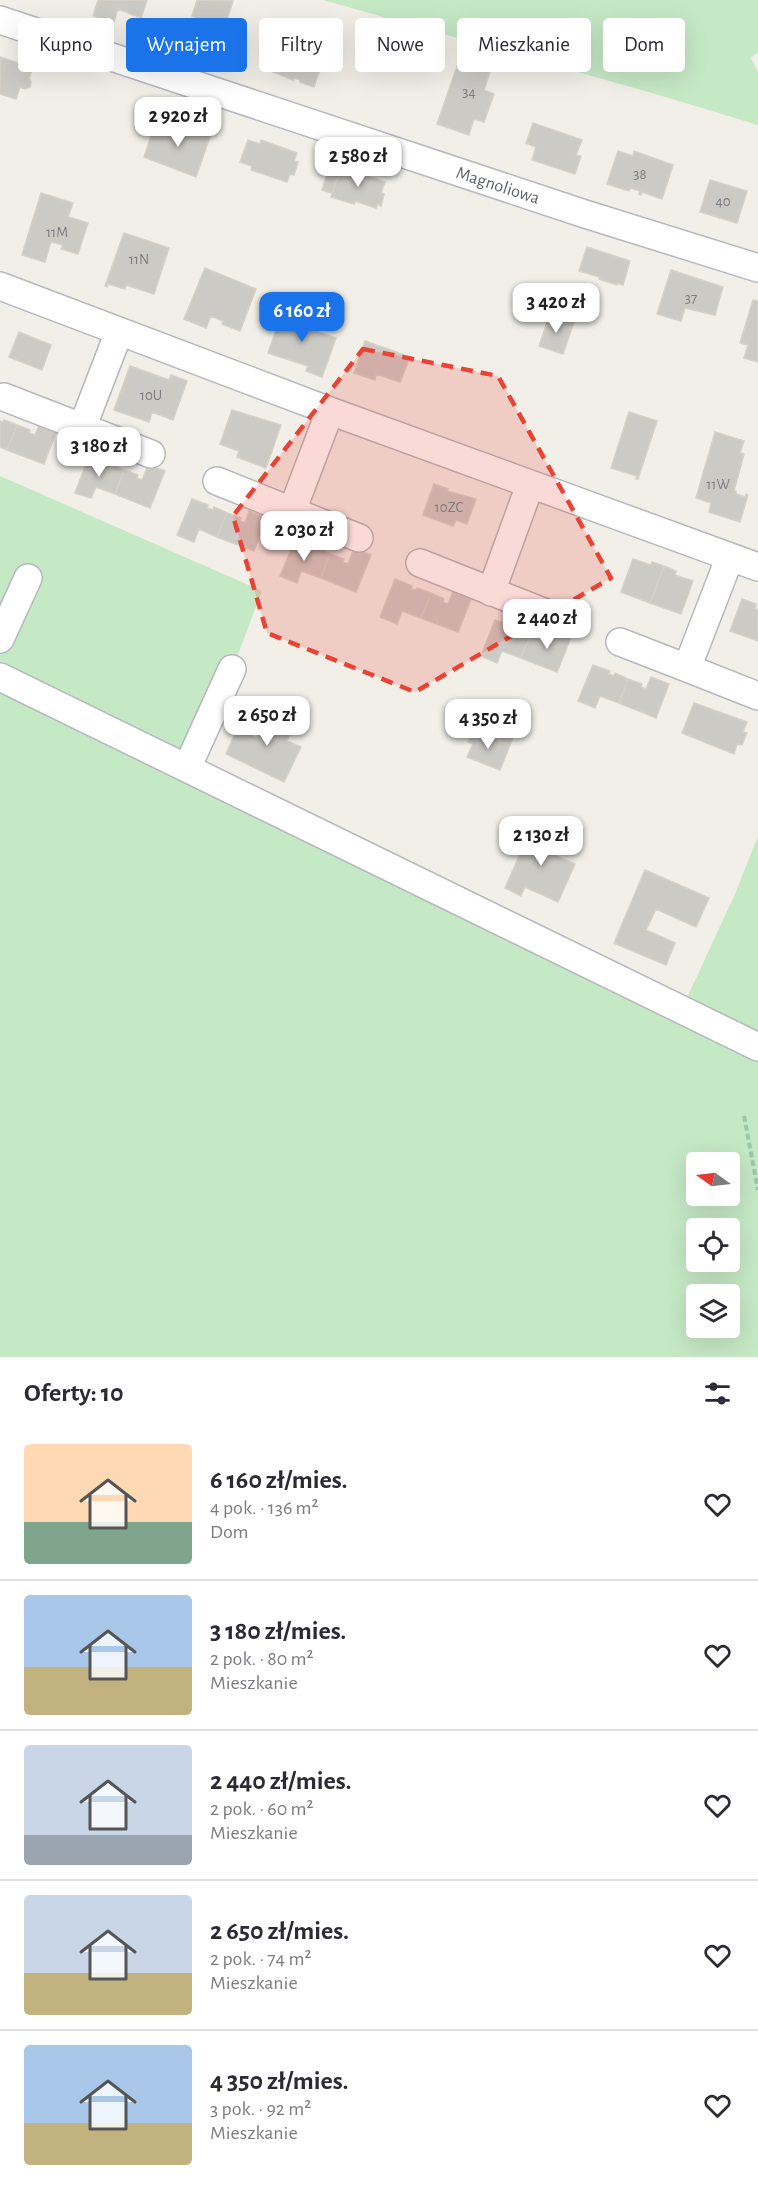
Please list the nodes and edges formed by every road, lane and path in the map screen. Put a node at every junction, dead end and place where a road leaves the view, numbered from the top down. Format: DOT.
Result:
graph roads {
  1 [pos="0,20"];
  2 [pos="758,268"];
  3 [pos="0,286"];
  4 [pos="119,332"];
  5 [pos="4,397"];
  6 [pos="330,411"];
  7 [pos="82,428"];
  8 [pos="151,454"];
  9 [pos="217,481"];
  10 [pos="530,484"];
  11 [pos="292,511"];
  12 [pos="359,538"];
  13 [pos="730,557"];
  14 [pos="420,564"];
  15 [pos="758,567"];
  16 [pos="28,578"];
  17 [pos="491,592"];
  18 [pos="561,619"];
  19 [pos="0,639"];
  20 [pos="620,642"];
  21 [pos="687,668"];
  22 [pos="231,669"];
  23 [pos="0,677"];
  24 [pos="758,696"];
  25 [pos="187,768"];
  26 [pos="758,1047"];
  27 [pos="744,1116"];
  28 [pos="758,1190"];
  1 -- 2 [label="street, Magnoliowa"];
  3 -- 4 [label="street"];
  4 -- 6 [label="street"];
  4 -- 7 [label="street"];
  5 -- 7 [label="street"];
  6 -- 10 [label="street"];
  6 -- 11 [label="street"];
  7 -- 8 [label="street"];
  9 -- 11 [label="street"];
  10 -- 13 [label="street"];
  10 -- 17 [label="street"];
  11 -- 12 [label="street"];
  13 -- 15 [label="street"];
  13 -- 21 [label="street"];
  14 -- 17 [label="street"];
  16 -- 19 [label="street"];
  17 -- 18 [label="street"];
  20 -- 21 [label="street"];
  21 -- 24 [label="street"];
  22 -- 25 [label="street"];
  23 -- 25 [label="street"];
  25 -- 26 [label="street"];
  27 -- 28 [label="path"];
}
